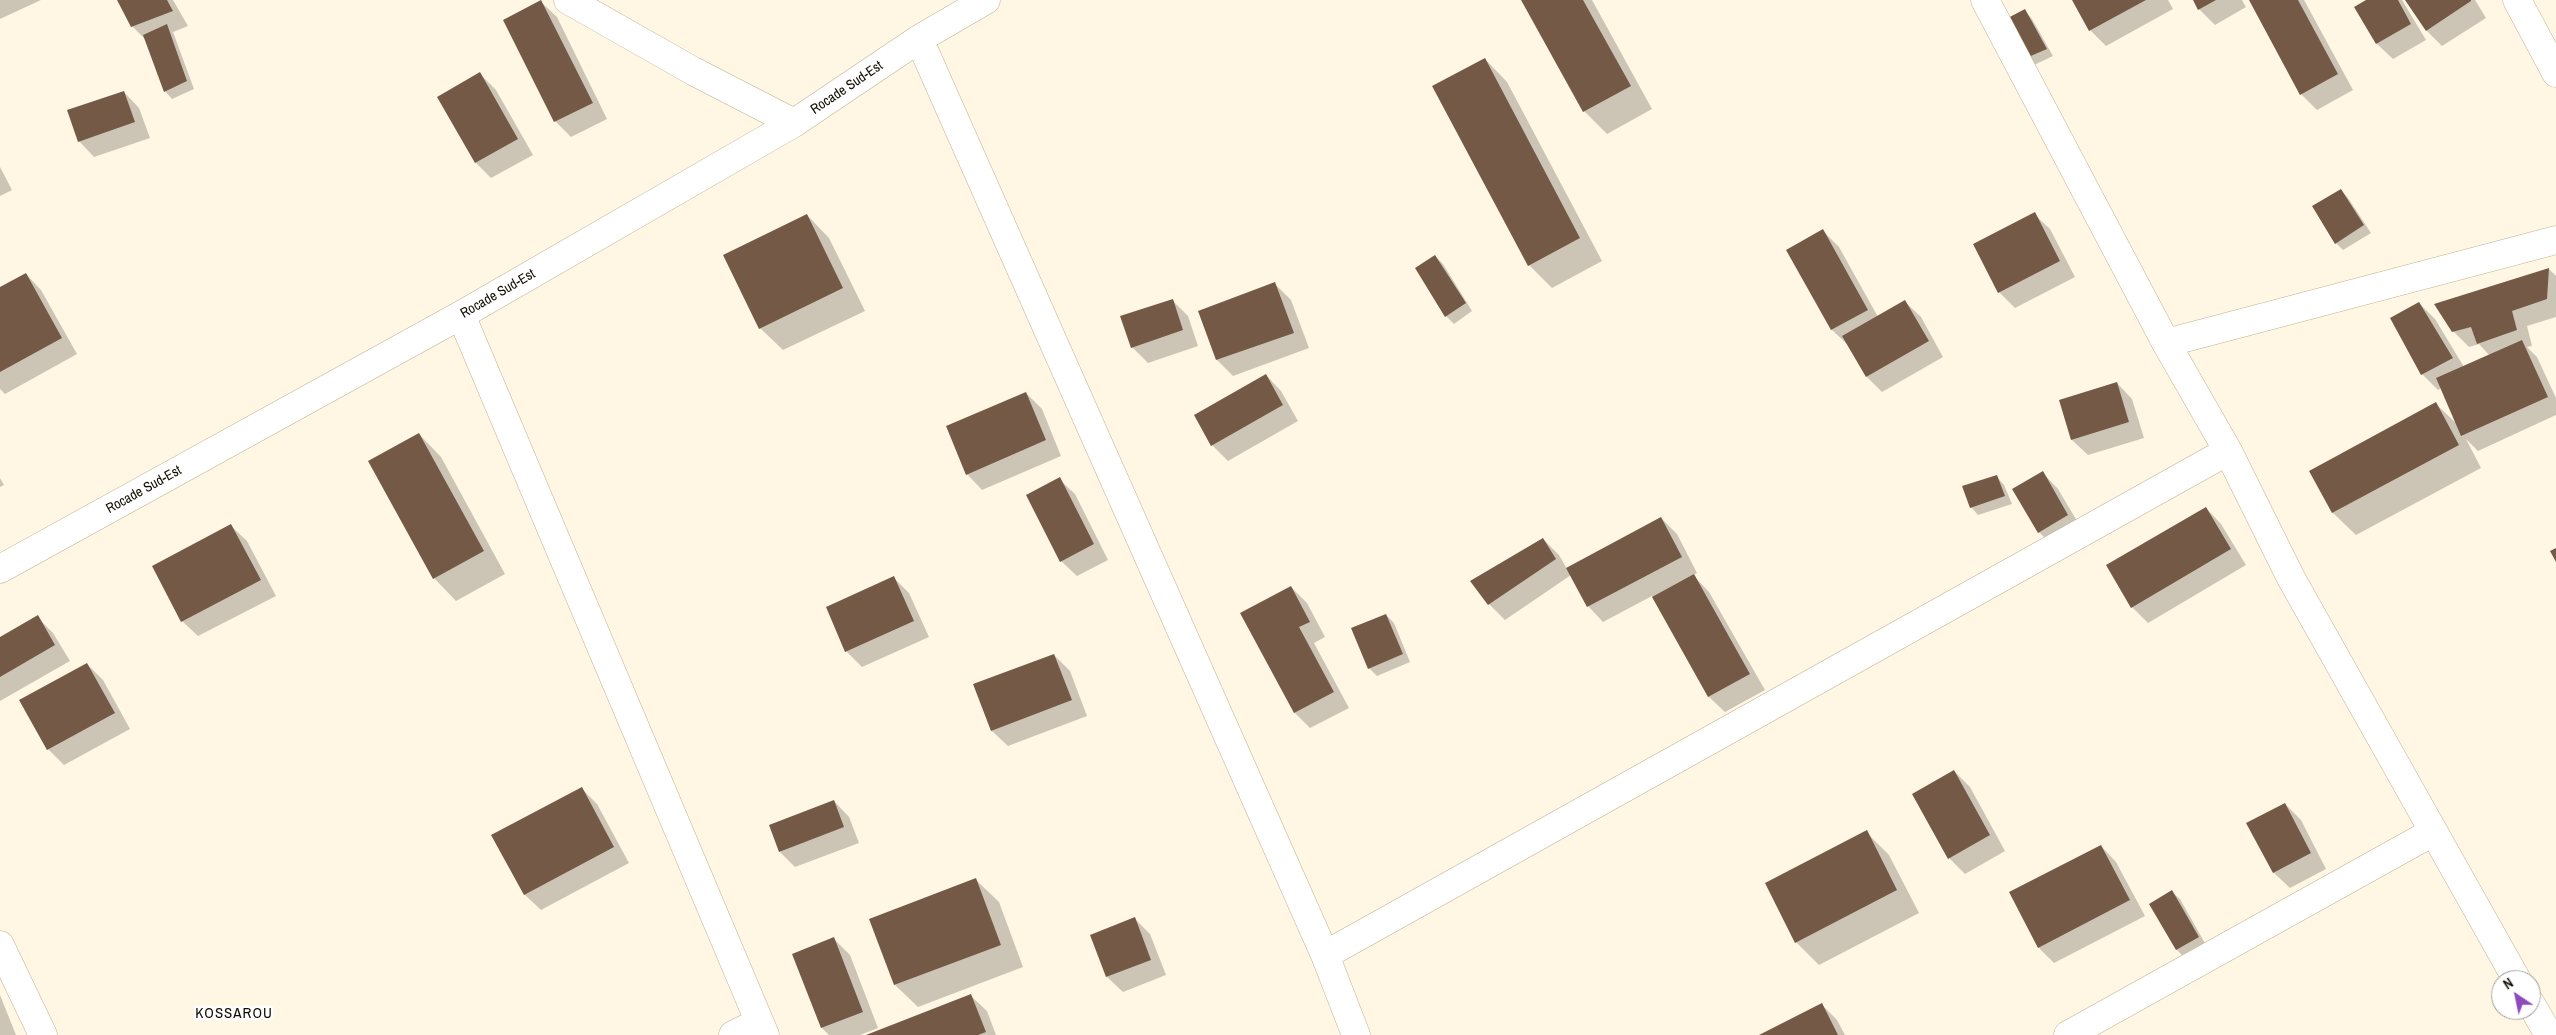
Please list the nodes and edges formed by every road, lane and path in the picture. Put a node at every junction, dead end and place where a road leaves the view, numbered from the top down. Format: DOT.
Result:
graph roads {
  1 [pos="568,0"];
  2 [pos="986,0"];
  3 [pos="1985,0"];
  4 [pos="2517,0"];
  5 [pos="919,39"];
  6 [pos="2556,73"];
  7 [pos="794,123"];
  8 [pos="2556,240"];
  9 [pos="461,315"];
  10 [pos="2166,343"];
  11 [pos="2228,451"];
  12 [pos="0,570"];
  13 [pos="2433,832"];
  14 [pos="0,945"];
  15 [pos="1325,955"];
  16 [pos="2511,970"];
  17 [pos="2540,1020"];
  18 [pos="762,1028"];
  19 [pos="43,1035"];
  20 [pos="733,1035"];
  21 [pos="1356,1035"];
  22 [pos="2068,1035"];
  23 [pos="2549,1035"];
  1 -- 7 [label="street"];
  2 -- 5 [label="street, Rocade Sud-Est"];
  3 -- 10 [label="street"];
  4 -- 6 [label="street"];
  5 -- 7 [label="street, Rocade Sud-Est"];
  5 -- 15 [label="street"];
  7 -- 9 [label="street, Rocade Sud-Est"];
  8 -- 10 [label="street"];
  9 -- 12 [label="street, Rocade Sud-Est"];
  9 -- 18 [label="street"];
  10 -- 11 [label="street"];
  11 -- 13 [label="street"];
  11 -- 15 [label="street"];
  13 -- 16 [label="street"];
  13 -- 22 [label="street"];
  14 -- 19 [label="street"];
  15 -- 21 [label="street"];
  17 -- 23 [label="street"];
  18 -- 20 [label="street"];
}
